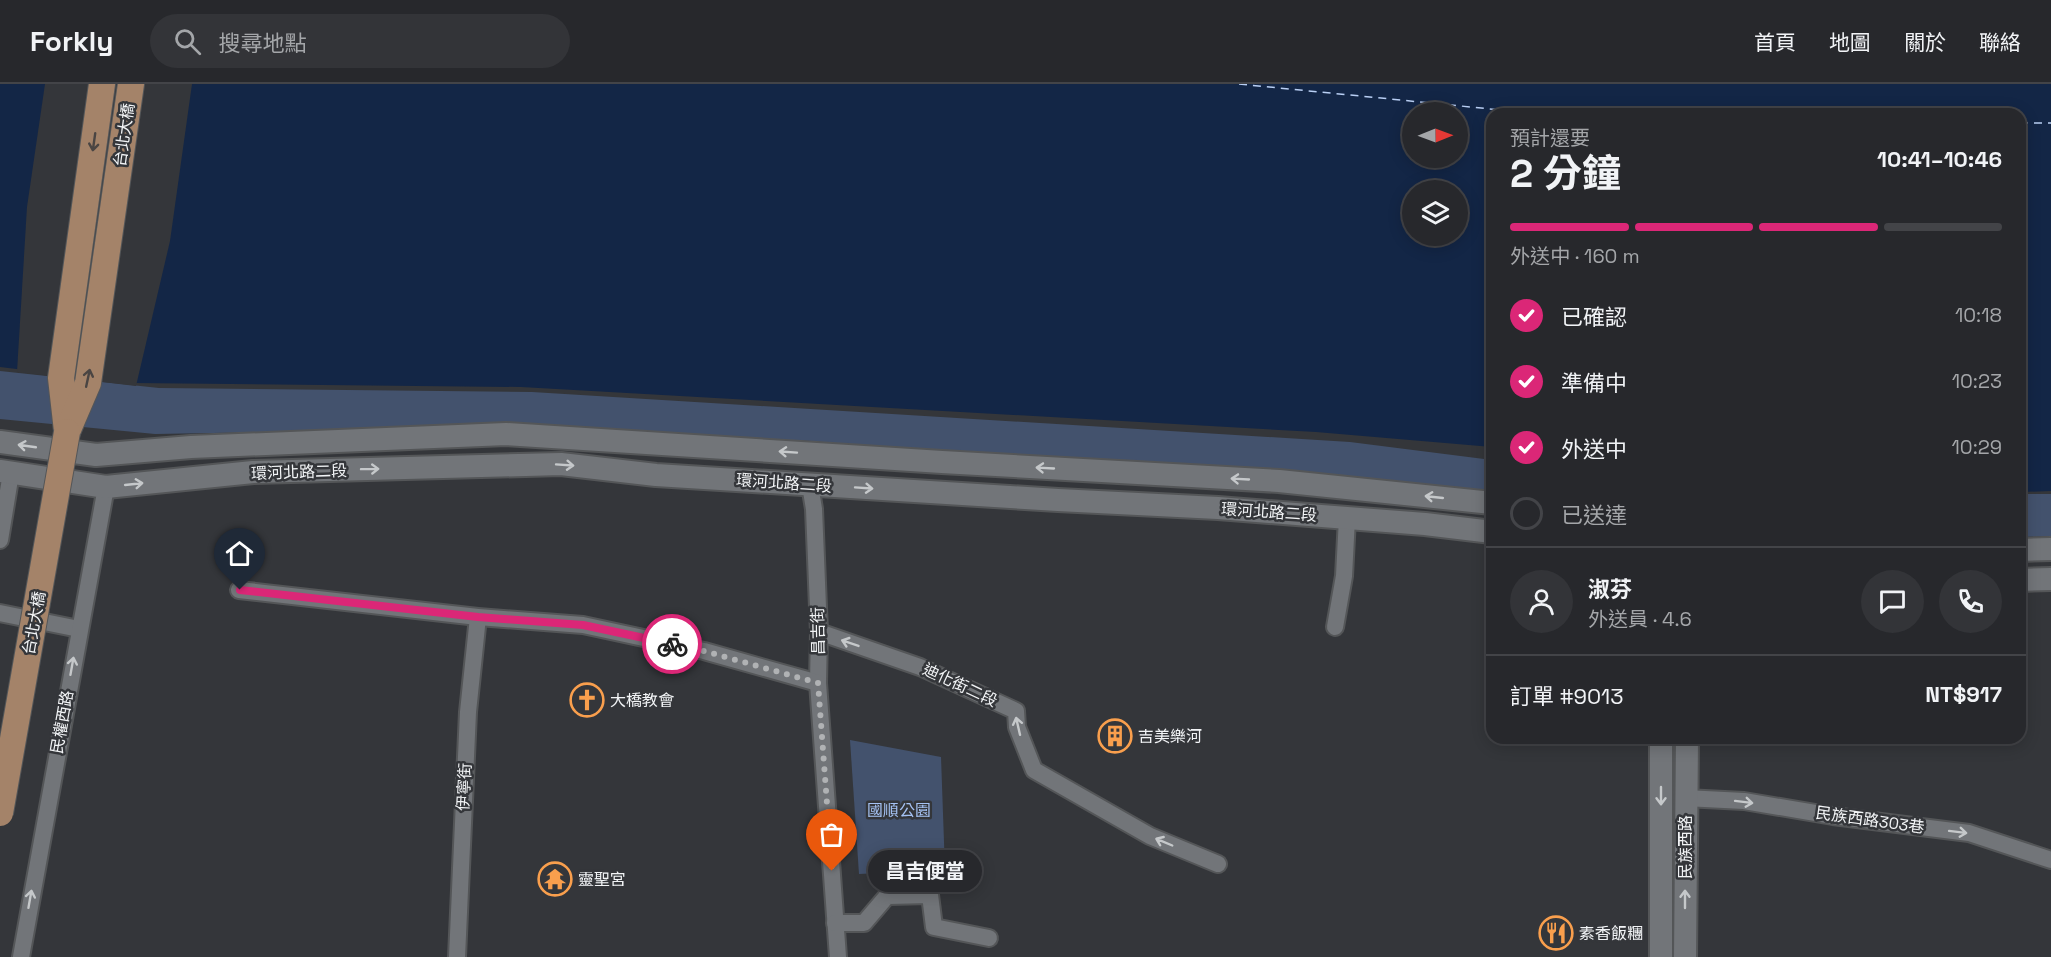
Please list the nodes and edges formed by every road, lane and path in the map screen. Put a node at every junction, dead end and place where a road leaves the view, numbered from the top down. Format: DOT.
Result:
graph roads {
  1 [pos="102,84"];
  2 [pos="131,84"];
  3 [pos="67,432"];
  4 [pos="0,442"];
  5 [pos="6,472"];
  6 [pos="810,485"];
  7 [pos="106,487"];
  8 [pos="1486,502"];
  9 [pos="1347,518"];
  10 [pos="1486,531"];
  11 [pos="0,540"];
  12 [pos="2051,549"];
  13 [pos="2026,550"];
  14 [pos="2051,579"];
  15 [pos="2026,580"];
  16 [pos="240,590"];
  17 [pos="0,613"];
  18 [pos="478,617"];
  19 [pos="1335,627"];
  20 [pos="79,629"];
  21 [pos="819,632"];
  22 [pos="818,683"];
  23 [pos="1661,744"];
  24 [pos="1687,744"];
  25 [pos="1685,798"];
  26 [pos="0,813"];
  27 [pos="2051,860"];
  28 [pos="1218,864"];
  29 [pos="835,923"];
  30 [pos="989,938"];
  31 [pos="21,957"];
  32 [pos="457,957"];
  33 [pos="838,957"];
  34 [pos="1661,957"];
  35 [pos="1685,957"];
  1 -- 3 [label="main road, 台北大橋, one-way"];
  3 -- 2 [label="main road, 台北大橋, one-way"];
  3 -- 26 [label="main road, 台北大橋, bridge"];
  8 -- 4 [label="main road, 環河北路二段, one-way"];
  5 -- 7 [label="main road, 環河北路二段"];
  5 -- 11 [label="street"];
  7 -- 6 [label="main road, 環河北路二段, one-way"];
  6 -- 9 [label="main road, 環河北路二段, one-way"];
  6 -- 21 [label="street, 昌吉街"];
  7 -- 20 [label="street, 民權西路"];
  9 -- 10 [label="main road, 環河北路二段"];
  9 -- 19 [label="street"];
  12 -- 13 [label="main road"];
  14 -- 15 [label="main road"];
  16 -- 18 [label="street"];
  17 -- 20 [label="street"];
  18 -- 22 [label="street"];
  18 -- 32 [label="street, 伊寧街"];
  31 -- 20 [label="street, 民權西路, one-way"];
  21 -- 22 [label="street, 昌吉街"];
  28 -- 21 [label="street, 迪化街二段, one-way"];
  22 -- 29 [label="street, 昌吉街"];
  23 -- 34 [label="main road, 民族西路, one-way"];
  24 -- 25 [label="main road, 民族西路"];
  25 -- 27 [label="street, 民族西路303巷, one-way"];
  35 -- 25 [label="main road, 民族西路, one-way"];
  29 -- 30 [label="street"];
  29 -- 33 [label="street, 昌吉街"];
}
